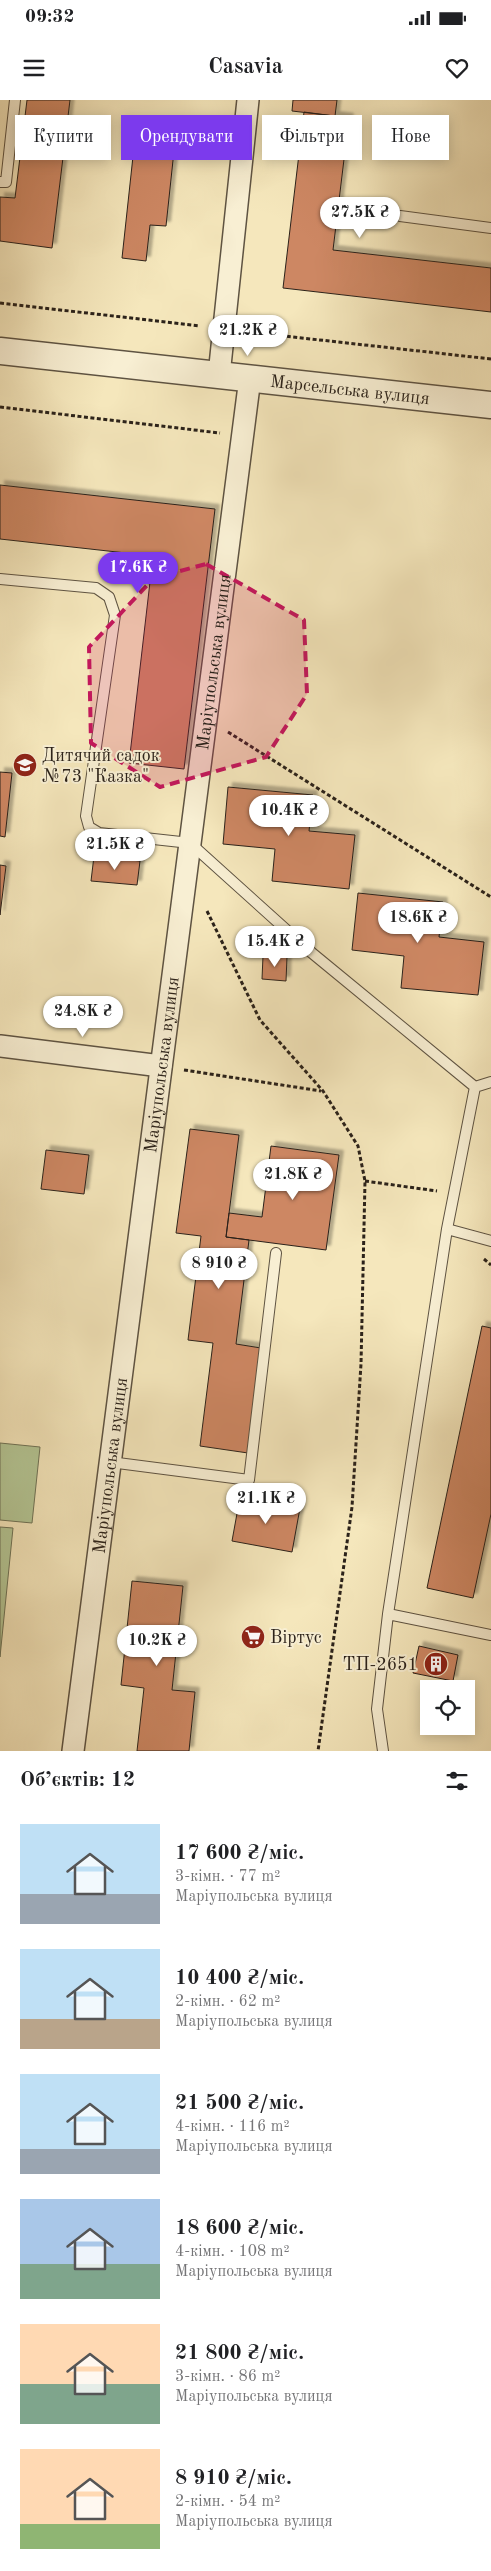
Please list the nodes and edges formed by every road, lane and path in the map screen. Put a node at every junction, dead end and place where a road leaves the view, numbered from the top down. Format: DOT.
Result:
graph roads {
  1 [pos="15,100"];
  2 [pos="248,100"];
  3 [pos="0,182"];
  4 [pos="400,216"];
  5 [pos="491,228"];
  6 [pos="0,351"];
  7 [pos="219,375"];
  8 [pos="250,378"];
  9 [pos="491,405"];
  10 [pos="0,407"];
  11 [pos="242,436"];
  12 [pos="0,579"];
  13 [pos="206,718"];
  14 [pos="190,842"];
  15 [pos="186,870"];
  16 [pos="491,898"];
  17 [pos="0,1046"];
  18 [pos="161,1066"];
  19 [pos="491,1082"];
  20 [pos="475,1087"];
  21 [pos="323,1091"];
  22 [pos="366,1181"];
  23 [pos="454,1193"];
  24 [pos="447,1229"];
  25 [pos="491,1240"];
  26 [pos="276,1253"];
  27 [pos="110,1462"];
  28 [pos="388,1614"];
  29 [pos="491,1635"];
  30 [pos="73,1751"];
  31 [pos="318,1751"];
  32 [pos="383,1751"];
  1 -- 3 [label="lane"];
  2 -- 7 [label="street"];
  4 -- 5 [label="lane"];
  6 -- 7 [label="street, Марсельська вулиця"];
  7 -- 8 [label="street, Марсельська вулиця"];
  8 -- 9 [label="street, Марсельська вулиця"];
  8 -- 11 [label="street, Маріупольська вулиця"];
  10 -- 11 [label="path"];
  11 -- 13 [label="street, Маріупольська вулиця"];
  12 -- 14 [label="lane"];
  13 -- 14 [label="street, Маріупольська вулиця"];
  13 -- 16 [label="path"];
  14 -- 15 [label="street, Маріупольська вулиця"];
  14 -- 20 [label="lane"];
  15 -- 18 [label="street, Маріупольська вулиця"];
  15 -- 21 [label="path"];
  17 -- 18 [label="street"];
  18 -- 21 [label="path"];
  18 -- 27 [label="street, Маріупольська вулиця"];
  19 -- 20 [label="lane"];
  20 -- 23 [label="lane"];
  21 -- 22 [label="path"];
  22 -- 23 [label="path"];
  22 -- 31 [label="path"];
  23 -- 24 [label="lane"];
  24 -- 25 [label="lane"];
  24 -- 28 [label="lane"];
  26 -- 27 [label="lane"];
  27 -- 30 [label="street, Маріупольська вулиця"];
  28 -- 29 [label="lane"];
  28 -- 32 [label="lane"];
}
